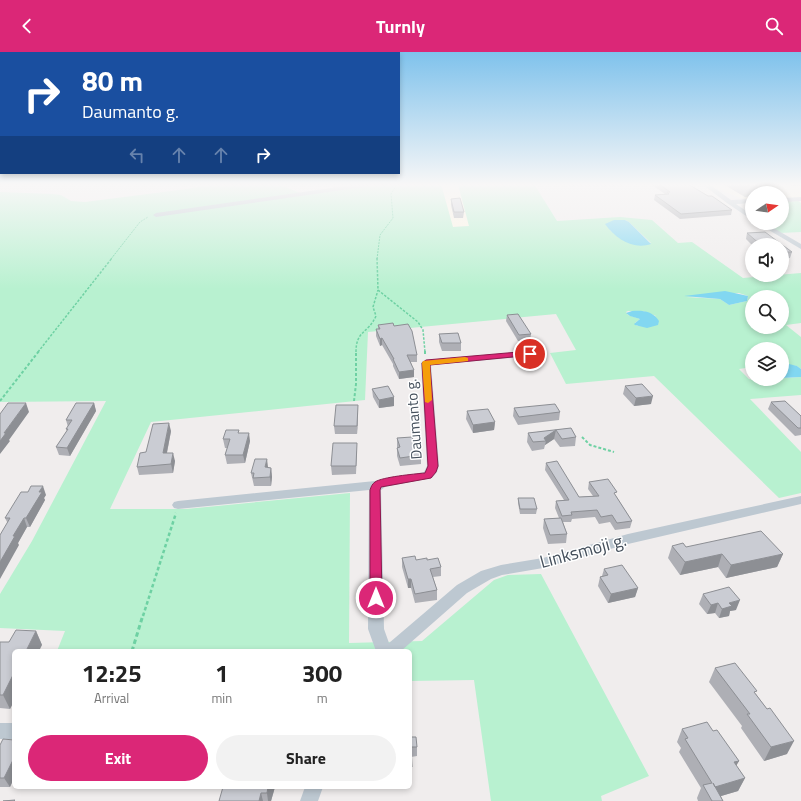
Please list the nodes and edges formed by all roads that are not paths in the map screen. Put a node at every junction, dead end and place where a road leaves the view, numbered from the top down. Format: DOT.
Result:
graph roads {
  1 [pos="772,230"];
  2 [pos="801,247"];
  3 [pos="530,354"];
  4 [pos="377,485"];
  5 [pos="801,500"];
  6 [pos="178,505"];
  7 [pos="383,649"];
  8 [pos="392,649"];
  9 [pos="0,731"];
  10 [pos="12,731"];
  11 [pos="313,789"];
  12 [pos="309,801"];
  1 -- 2 [label="street"];
  3 -- 4 [label="street, Daumanto g."];
  4 -- 6 [label="street"];
  4 -- 7 [label="street"];
  5 -- 8 [label="street, Linksmoji g."];
  9 -- 10 [label="street"];
  11 -- 12 [label="street"];
}
